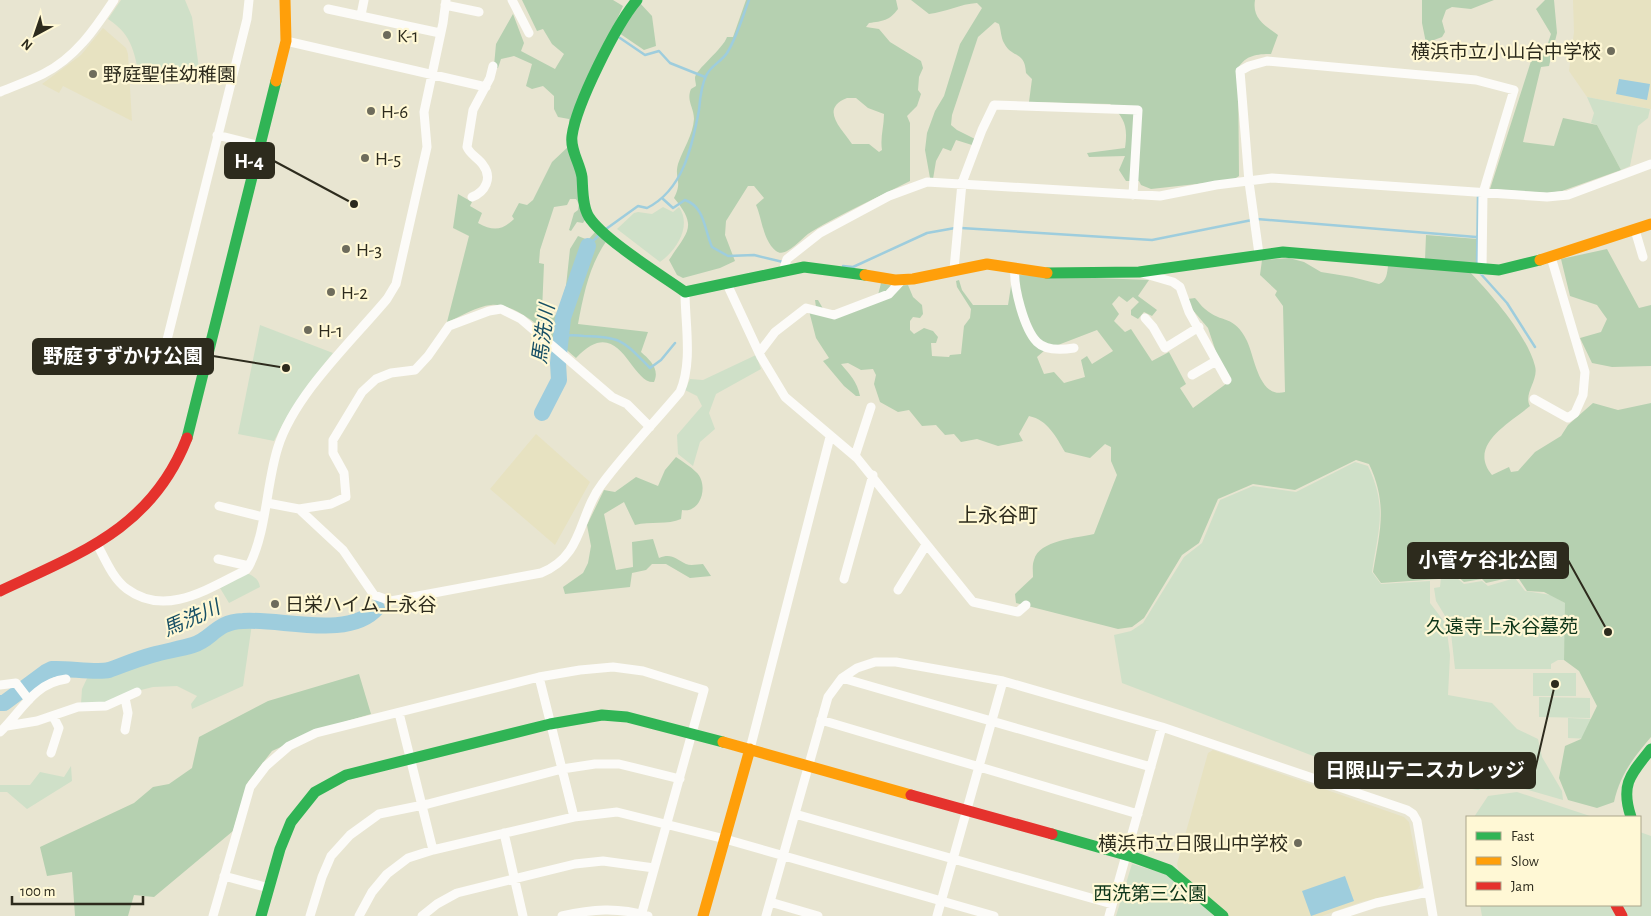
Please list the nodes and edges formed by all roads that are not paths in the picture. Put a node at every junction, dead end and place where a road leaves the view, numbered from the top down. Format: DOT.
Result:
graph roads {
  1 [pos="114,0"];
  2 [pos="249,0"];
  3 [pos="285,0"];
  4 [pos="364,0"];
  5 [pos="512,0"];
  6 [pos="637,0"];
  7 [pos="445,3"];
  8 [pos="328,8"];
  9 [pos="479,12"];
  10 [pos="361,15"];
  11 [pos="440,33"];
  12 [pos="529,33"];
  13 [pos="286,41"];
  14 [pos="493,66"];
  15 [pos="431,75"];
  16 [pos="486,88"];
  17 [pos="0,92"];
  18 [pos="218,135"];
  19 [pos="260,146"];
  20 [pos="1651,164"];
  21 [pos="1249,182"];
  22 [pos="962,183"];
  23 [pos="1482,192"];
  24 [pos="1133,194"];
  25 [pos="472,197"];
  26 [pos="1651,224"];
  27 [pos="1635,230"];
  28 [pos="1259,254"];
  29 [pos="1551,257"];
  30 [pos="1643,257"];
  31 [pos="785,266"];
  32 [pos="954,269"];
  33 [pos="1015,269"];
  34 [pos="1479,270"];
  35 [pos="1139,272"];
  36 [pos="903,279"];
  37 [pos="727,284"];
  38 [pos="685,292"];
  39 [pos="1145,318"];
  40 [pos="1199,327"];
  41 [pos="1074,348"];
  42 [pos="759,352"];
  43 [pos="1216,361"];
  44 [pos="206,371"];
  45 [pos="1192,375"];
  46 [pos="1227,380"];
  47 [pos="1534,399"];
  48 [pos="871,407"];
  49 [pos="650,427"];
  50 [pos="830,437"];
  51 [pos="855,456"];
  52 [pos="872,475"];
  53 [pos="267,503"];
  54 [pos="219,506"];
  55 [pos="299,510"];
  56 [pos="263,517"];
  57 [pos="97,544"];
  58 [pos="926,545"];
  59 [pos="218,559"];
  60 [pos="248,566"];
  61 [pos="844,580"];
  62 [pos="0,590"];
  63 [pos="898,590"];
  64 [pos="1026,605"];
  65 [pos="539,678"];
  66 [pos="842,678"];
  67 [pos="66,679"];
  68 [pos="1003,681"];
  69 [pos="0,685"];
  70 [pos="137,692"];
  71 [pos="124,698"];
  72 [pos="29,700"];
  73 [pos="399,713"];
  74 [pos="53,716"];
  75 [pos="821,720"];
  76 [pos="992,721"];
  77 [pos="550,724"];
  78 [pos="1162,727"];
  79 [pos="3,729"];
  80 [pos="125,730"];
  81 [pos="692,734"];
  82 [pos="750,749"];
  83 [pos="1651,749"];
  84 [pos="51,753"];
  85 [pos="410,759"];
  86 [pos="807,766"];
  87 [pos="980,766"];
  88 [pos="1151,766"];
  89 [pos="562,769"];
  90 [pos="680,779"];
  91 [pos="422,805"];
  92 [pos="967,811"];
  93 [pos="795,814"];
  94 [pos="1138,814"];
  95 [pos="1631,816"];
  96 [pos="574,817"];
  97 [pos="667,825"];
  98 [pos="504,833"];
  99 [pos="725,839"];
  100 [pos="433,850"];
  101 [pos="1127,855"];
  102 [pos="783,857"];
  103 [pos="954,857"];
  104 [pos="654,868"];
  105 [pos="224,876"];
  106 [pos="514,879"];
  107 [pos="269,888"];
  108 [pos="1428,892"];
  109 [pos="941,901"];
  110 [pos="770,902"];
  111 [pos="1112,904"];
  112 [pos="643,915"];
  113 [pos="213,916"];
  114 [pos="261,916"];
  115 [pos="310,916"];
  116 [pos="359,916"];
  117 [pos="422,916"];
  118 [pos="523,916"];
  119 [pos="562,916"];
  120 [pos="703,916"];
  121 [pos="766,916"];
  122 [pos="818,916"];
  123 [pos="937,916"];
  124 [pos="994,916"];
  125 [pos="1109,916"];
  126 [pos="1222,916"];
  127 [pos="1336,916"];
  128 [pos="1433,916"];
  1 -- 17 [label="street"];
  2 -- 18 [label="street"];
  3 -- 13 [label="street"];
  4 -- 10 [label="street"];
  5 -- 12 [label="street"];
  6 -- 38 [label="street"];
  7 -- 9 [label="street"];
  7 -- 11 [label="street"];
  8 -- 10 [label="street"];
  10 -- 11 [label="street"];
  11 -- 15 [label="street"];
  13 -- 15 [label="street"];
  13 -- 19 [label="street"];
  14 -- 16 [label="street"];
  15 -- 16 [label="street"];
  15 -- 53 [label="street"];
  16 -- 25 [label="street"];
  18 -- 19 [label="street"];
  18 -- 44 [label="street"];
  19 -- 44 [label="street"];
  20 -- 23 [label="street"];
  21 -- 23 [label="street"];
  21 -- 23 [label="street"];
  21 -- 24 [label="street"];
  21 -- 28 [label="street"];
  22 -- 24 [label="street"];
  22 -- 24 [label="street"];
  22 -- 31 [label="street"];
  22 -- 32 [label="street"];
  23 -- 34 [label="street"];
  26 -- 27 [label="street"];
  27 -- 29 [label="street"];
  27 -- 30 [label="street"];
  28 -- 34 [label="street"];
  28 -- 35 [label="street"];
  29 -- 34 [label="street"];
  29 -- 47 [label="street"];
  31 -- 36 [label="street"];
  31 -- 37 [label="street"];
  32 -- 33 [label="street"];
  32 -- 36 [label="street"];
  33 -- 35 [label="street"];
  33 -- 41 [label="street"];
  35 -- 40 [label="street"];
  36 -- 42 [label="street"];
  37 -- 38 [label="street"];
  37 -- 42 [label="street"];
  38 -- 49 [label="street"];
  39 -- 40 [label="street"];
  40 -- 43 [label="street"];
  42 -- 50 [label="street"];
  43 -- 45 [label="street"];
  43 -- 46 [label="street"];
  44 -- 57 [label="street"];
  48 -- 51 [label="street"];
  49 -- 55 [label="street"];
  49 -- 55 [label="street"];
  50 -- 51 [label="street"];
  50 -- 82 [label="street"];
  51 -- 52 [label="street"];
  52 -- 58 [label="street"];
  52 -- 61 [label="street"];
  53 -- 55 [label="street"];
  53 -- 56 [label="street"];
  54 -- 56 [label="street"];
  56 -- 60 [label="street"];
  57 -- 60 [label="street"];
  57 -- 62 [label="street"];
  58 -- 63 [label="street"];
  58 -- 64 [label="street"];
  59 -- 60 [label="street"];
  65 -- 73 [label="street"];
  65 -- 77 [label="street"];
  65 -- 81 [label="street"];
  66 -- 68 [label="street"];
  66 -- 75 [label="street"];
  66 -- 76 [label="street"];
  67 -- 72 [label="street"];
  68 -- 76 [label="street"];
  68 -- 78 [label="street"];
  69 -- 72 [label="street"];
  70 -- 71 [label="street"];
  71 -- 74 [label="street"];
  71 -- 80 [label="street"];
  72 -- 79 [label="street"];
  73 -- 85 [label="street"];
  73 -- 105 [label="street"];
  74 -- 79 [label="street"];
  74 -- 84 [label="street"];
  75 -- 86 [label="street"];
  75 -- 87 [label="street"];
  76 -- 87 [label="street"];
  76 -- 88 [label="street"];
  77 -- 81 [label="street"];
  77 -- 85 [label="street"];
  77 -- 89 [label="street"];
  78 -- 88 [label="street"];
  78 -- 108 [label="street"];
  81 -- 82 [label="street"];
  81 -- 90 [label="street"];
  82 -- 86 [label="street"];
  82 -- 99 [label="street"];
  83 -- 95 [label="street"];
  85 -- 91 [label="street"];
  85 -- 107 [label="street"];
  86 -- 92 [label="street"];
  86 -- 93 [label="street"];
  87 -- 92 [label="street"];
  87 -- 94 [label="street"];
  88 -- 94 [label="street"];
  89 -- 90 [label="street"];
  89 -- 91 [label="street"];
  89 -- 96 [label="street"];
  90 -- 97 [label="street"];
  91 -- 100 [label="street"];
  91 -- 115 [label="street"];
  92 -- 101 [label="street"];
  92 -- 103 [label="street"];
  93 -- 102 [label="street"];
  93 -- 103 [label="street"];
  94 -- 101 [label="street"];
  96 -- 97 [label="street"];
  96 -- 98 [label="street"];
  97 -- 99 [label="street"];
  97 -- 104 [label="street"];
  98 -- 100 [label="street"];
  98 -- 106 [label="street"];
  99 -- 102 [label="street"];
  99 -- 120 [label="street"];
  100 -- 116 [label="street"];
  101 -- 111 [label="street"];
  101 -- 126 [label="street"];
  102 -- 109 [label="street"];
  102 -- 110 [label="street"];
  103 -- 109 [label="street"];
  103 -- 111 [label="street"];
  104 -- 106 [label="street"];
  104 -- 112 [label="street"];
  105 -- 107 [label="street"];
  105 -- 113 [label="street"];
  106 -- 117 [label="street"];
  106 -- 118 [label="street"];
  107 -- 114 [label="street"];
  108 -- 127 [label="street"];
  108 -- 128 [label="street"];
  109 -- 123 [label="street"];
  109 -- 124 [label="street"];
  110 -- 121 [label="street"];
  110 -- 122 [label="street"];
  111 -- 125 [label="street"];
  112 -- 119 [label="street"];
}
